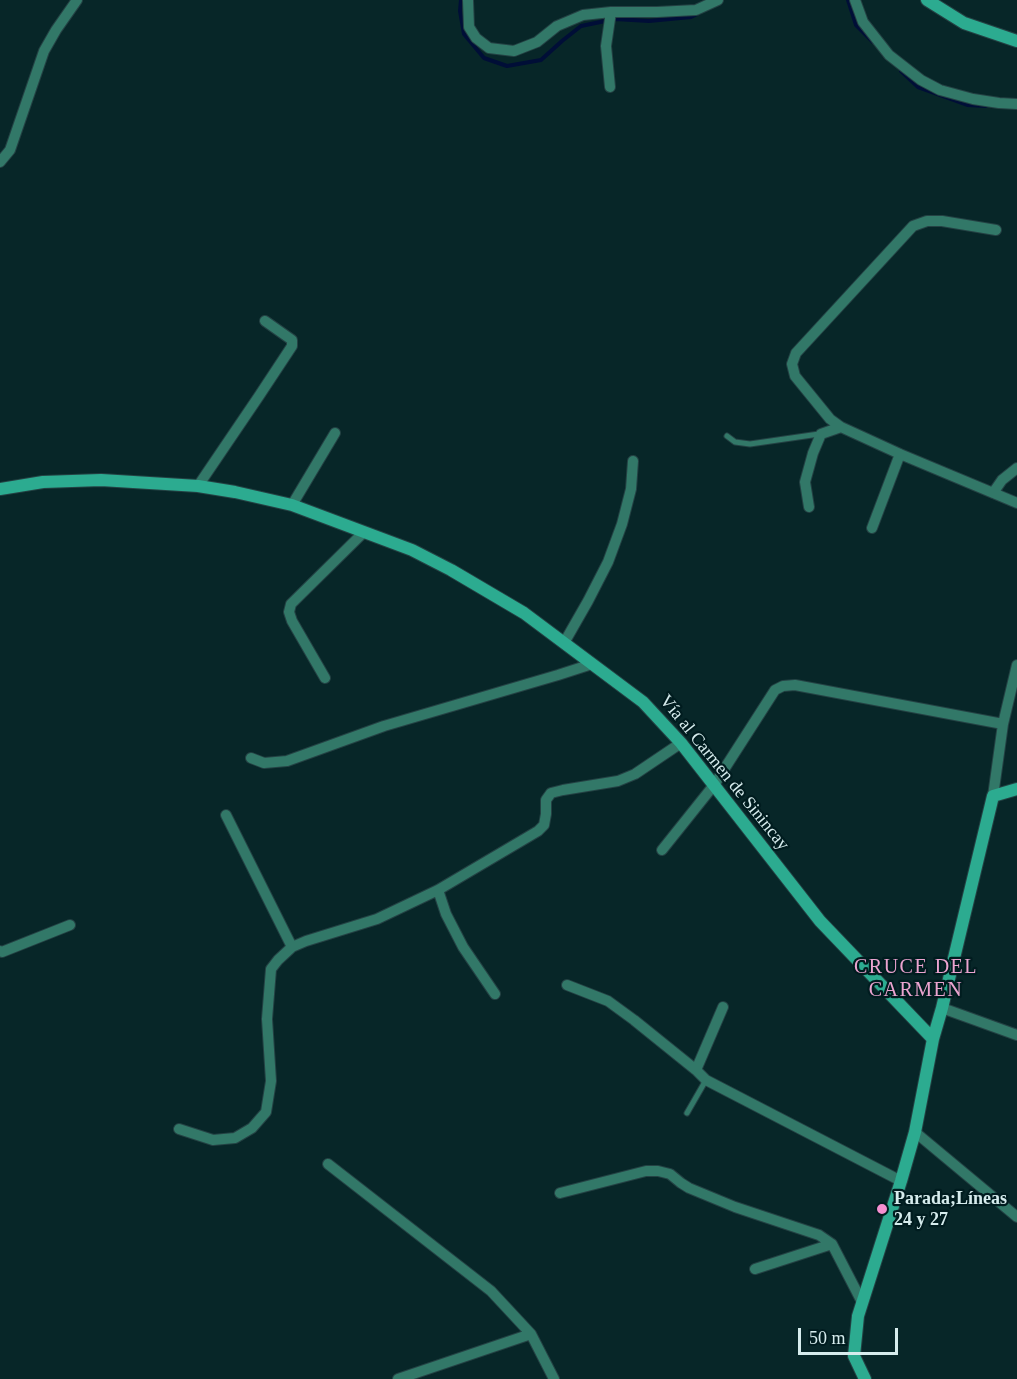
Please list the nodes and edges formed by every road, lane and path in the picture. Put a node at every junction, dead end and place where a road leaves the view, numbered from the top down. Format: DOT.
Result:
graph roads {
  1 [pos="77,0"];
  2 [pos="468,0"];
  3 [pos="718,0"];
  4 [pos="855,0"];
  5 [pos="927,0"];
  6 [pos="611,12"];
  7 [pos="1017,41"];
  8 [pos="610,87"];
  9 [pos="1017,104"];
  10 [pos="0,162"];
  11 [pos="996,230"];
  12 [pos="266,321"];
  13 [pos="841,427"];
  14 [pos="335,433"];
  15 [pos="821,434"];
  16 [pos="727,436"];
  17 [pos="900,454"];
  18 [pos="633,460"];
  19 [pos="1017,468"];
  20 [pos="198,486"];
  21 [pos="0,489"];
  22 [pos="993,493"];
  23 [pos="1017,503"];
  24 [pos="291,505"];
  25 [pos="809,507"];
  26 [pos="872,528"];
  27 [pos="364,532"];
  28 [pos="564,643"];
  29 [pos="592,664"];
  30 [pos="1017,665"];
  31 [pos="325,678"];
  32 [pos="1003,724"];
  33 [pos="681,744"];
  34 [pos="250,758"];
  35 [pos="714,785"];
  36 [pos="1017,789"];
  37 [pos="993,796"];
  38 [pos="226,815"];
  39 [pos="662,850"];
  40 [pos="438,890"];
  41 [pos="70,925"];
  42 [pos="292,947"];
  43 [pos="0,951"];
  44 [pos="567,985"];
  45 [pos="495,994"];
  46 [pos="723,1007"];
  47 [pos="942,1008"];
  48 [pos="1017,1035"];
  49 [pos="933,1039"];
  50 [pos="696,1070"];
  51 [pos="706,1080"];
  52 [pos="687,1113"];
  53 [pos="179,1129"];
  54 [pos="915,1132"];
  55 [pos="328,1164"];
  56 [pos="901,1181"];
  57 [pos="560,1193"];
  58 [pos="1017,1217"];
  59 [pos="831,1244"];
  60 [pos="754,1269"];
  61 [pos="862,1302"];
  62 [pos="531,1334"];
  63 [pos="398,1379"];
  64 [pos="554,1379"];
  65 [pos="866,1379"];
  1 -- 10 [label="street"];
  2 -- 6 [label="street"];
  3 -- 6 [label="street"];
  4 -- 9 [label="street"];
  5 -- 7 [label="street"];
  6 -- 8 [label="street"];
  11 -- 13 [label="street"];
  12 -- 20 [label="street"];
  13 -- 15 [label="street"];
  13 -- 17 [label="street"];
  14 -- 24 [label="street"];
  15 -- 16 [label="lane"];
  15 -- 25 [label="street"];
  17 -- 22 [label="street"];
  17 -- 26 [label="street"];
  18 -- 28 [label="street"];
  19 -- 22 [label="street"];
  20 -- 21 [label="street, Vía al Carmen de Sinincay"];
  20 -- 24 [label="street, Vía al Carmen de Sinincay"];
  22 -- 23 [label="street"];
  24 -- 27 [label="street, Vía al Carmen de Sinincay"];
  27 -- 28 [label="street, Vía al Carmen de Sinincay"];
  27 -- 31 [label="street"];
  28 -- 29 [label="street, Vía al Carmen de Sinincay"];
  29 -- 33 [label="street, Vía al Carmen de Sinincay"];
  29 -- 34 [label="street"];
  30 -- 32 [label="street"];
  32 -- 35 [label="street"];
  32 -- 37 [label="street"];
  33 -- 35 [label="street, Vía al Carmen de Sinincay"];
  33 -- 40 [label="street"];
  35 -- 39 [label="street"];
  35 -- 49 [label="street, Vía al Carmen de Sinincay"];
  36 -- 37 [label="street"];
  37 -- 47 [label="street"];
  38 -- 42 [label="street"];
  40 -- 42 [label="street"];
  40 -- 45 [label="street"];
  41 -- 43 [label="street"];
  42 -- 53 [label="street"];
  44 -- 50 [label="street"];
  46 -- 50 [label="street"];
  47 -- 48 [label="street"];
  47 -- 49 [label="street"];
  49 -- 54 [label="street"];
  50 -- 51 [label="street"];
  51 -- 52 [label="lane"];
  51 -- 56 [label="street"];
  54 -- 56 [label="street"];
  54 -- 58 [label="street"];
  55 -- 62 [label="street"];
  56 -- 61 [label="street"];
  57 -- 59 [label="street"];
  59 -- 60 [label="street"];
  59 -- 61 [label="street"];
  61 -- 65 [label="street"];
  62 -- 63 [label="street"];
  62 -- 64 [label="street"];
}
